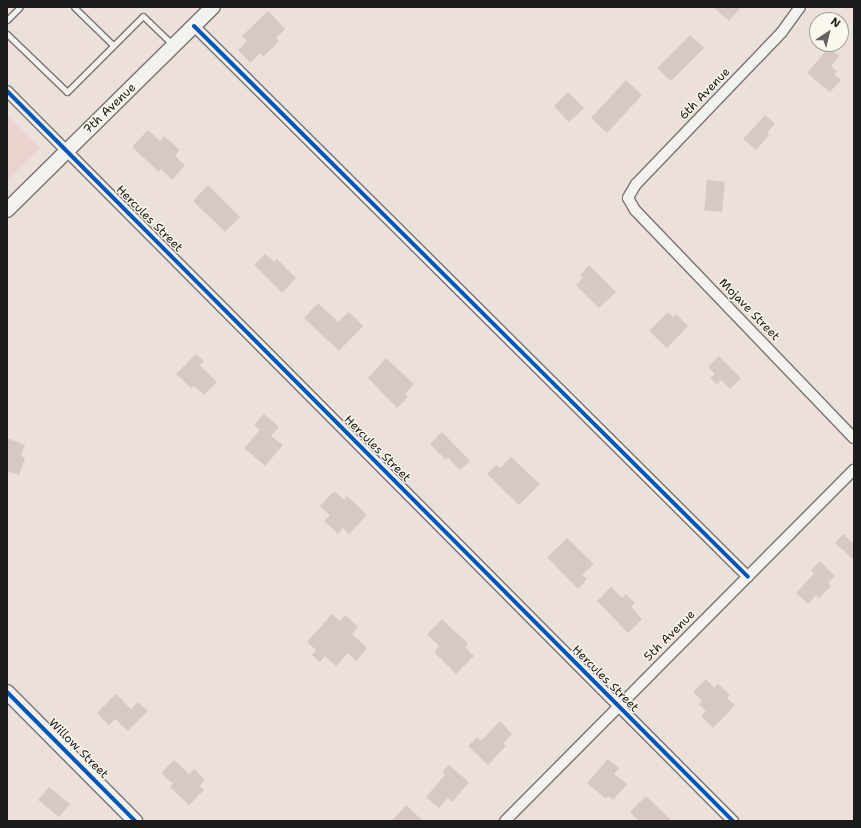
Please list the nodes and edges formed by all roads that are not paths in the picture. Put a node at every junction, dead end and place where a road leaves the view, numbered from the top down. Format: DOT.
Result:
graph roads {
  1 [pos="20,7"];
  2 [pos="74,7"];
  3 [pos="213,7"];
  4 [pos="800,7"];
  5 [pos="7,20"];
  6 [pos="194,26"];
  7 [pos="7,34"];
  8 [pos="113,45"];
  9 [pos="175,47"];
  10 [pos="7,91"];
  11 [pos="67,150"];
  12 [pos="628,198"];
  13 [pos="7,210"];
  14 [pos="854,438"];
  15 [pos="854,470"];
  16 [pos="748,577"];
  17 [pos="7,692"];
  18 [pos="618,706"];
  19 [pos="135,821"];
  20 [pos="505,821"];
  21 [pos="733,821"];
  1 -- 5 [label="lane"];
  2 -- 8 [label="lane"];
  3 -- 6 [label="street, 7th Avenue"];
  4 -- 12 [label="street, 6th Avenue"];
  6 -- 9 [label="street, 7th Avenue"];
  6 -- 16 [label="street"];
  7 -- 8 [label="lane"];
  8 -- 9 [label="lane"];
  9 -- 11 [label="street, 7th Avenue"];
  10 -- 11 [label="street, Hercules Street"];
  11 -- 13 [label="street, 7th Avenue"];
  11 -- 18 [label="street, Hercules Street"];
  12 -- 14 [label="street, Mojave Street"];
  15 -- 16 [label="street, 5th Avenue"];
  16 -- 18 [label="street, 5th Avenue"];
  17 -- 19 [label="street, Willow Street"];
  18 -- 20 [label="street, 5th Avenue"];
  18 -- 21 [label="street, Hercules Street"];
}
